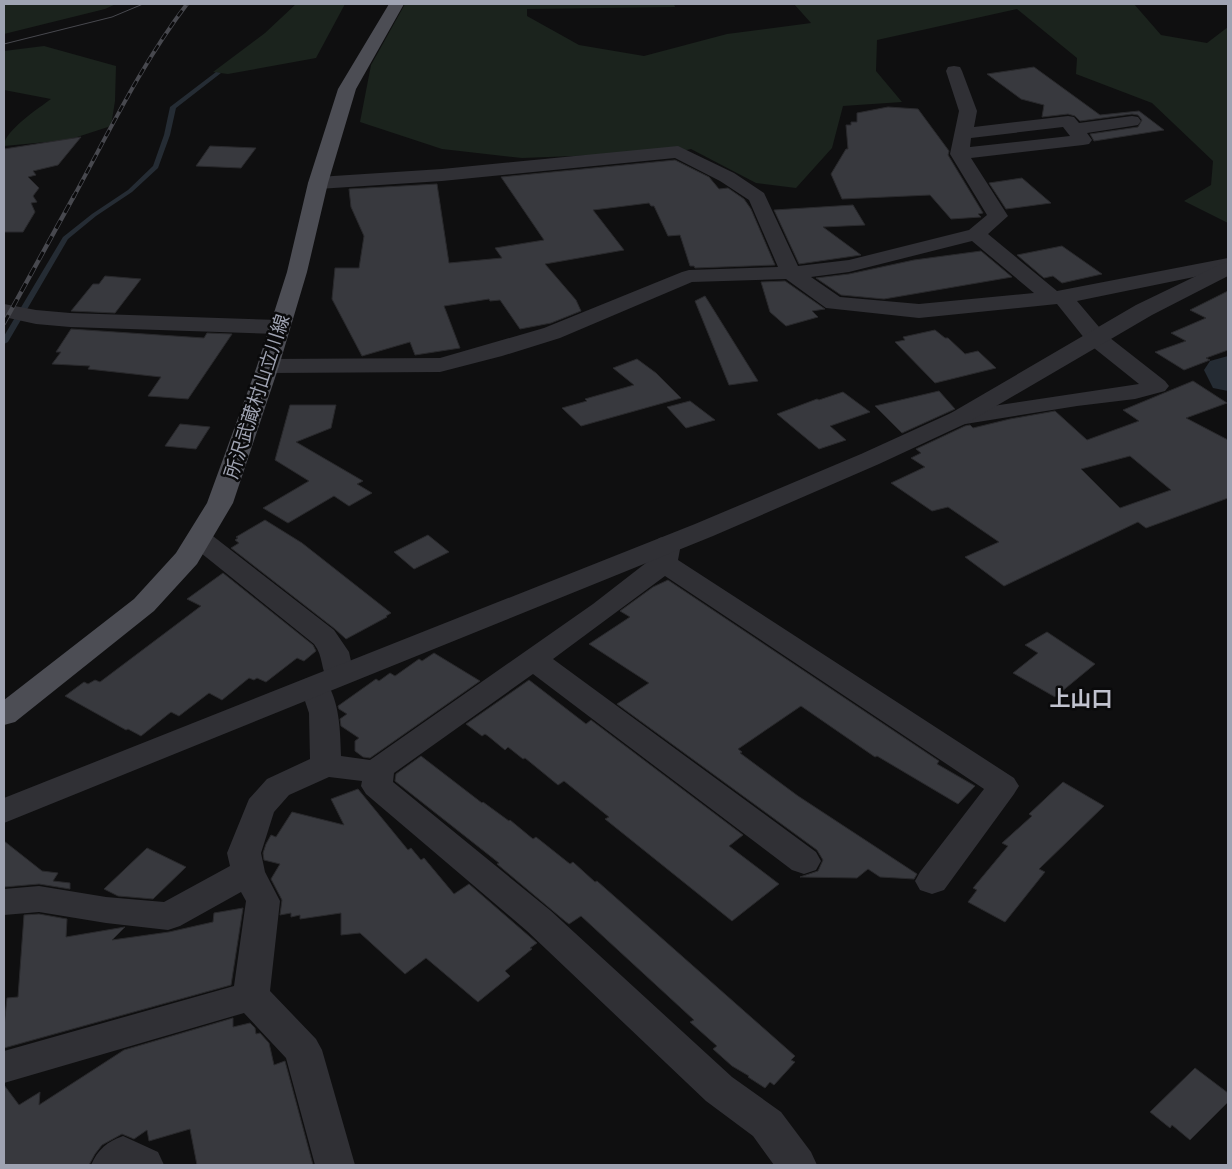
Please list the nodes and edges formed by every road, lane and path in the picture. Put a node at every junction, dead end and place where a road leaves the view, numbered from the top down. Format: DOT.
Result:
graph roads {
  1 [pos="396,4"];
  2 [pos="954,71"];
  3 [pos="1132,121"];
  4 [pos="1075,129"];
  5 [pos="963,134"];
  6 [pos="959,154"];
  7 [pos="318,184"];
  8 [pos="976,234"];
  9 [pos="1228,264"];
  10 [pos="1228,268"];
  11 [pos="791,273"];
  12 [pos="1058,298"];
  13 [pos="4,311"];
  14 [pos="279,327"];
  15 [pos="1098,339"];
  16 [pos="268,366"];
  17 [pos="959,418"];
  18 [pos="200,539"];
  19 [pos="666,554"];
  20 [pos="533,659"];
  21 [pos="327,681"];
  22 [pos="4,716"];
  23 [pos="326,765"];
  24 [pos="378,772"];
  25 [pos="4,811"];
  26 [pos="804,861"];
  27 [pos="248,872"];
  28 [pos="932,880"];
  29 [pos="4,902"];
  30 [pos="251,996"];
  31 [pos="4,1067"];
  32 [pos="111,1165"];
  33 [pos="144,1165"];
  34 [pos="335,1165"];
  35 [pos="797,1165"];
  1 -- 7 [label="main road, 所沢武蔵村山立川線"];
  2 -- 5 [label="street"];
  3 -- 4 [label="street"];
  4 -- 5 [label="street"];
  4 -- 6 [label="street"];
  5 -- 6 [label="street"];
  6 -- 8 [label="street"];
  7 -- 11 [label="street"];
  7 -- 14 [label="main road, 所沢武蔵村山立川線"];
  8 -- 11 [label="street"];
  8 -- 12 [label="street"];
  9 -- 12 [label="street"];
  10 -- 15 [label="street"];
  11 -- 12 [label="street"];
  11 -- 16 [label="street"];
  12 -- 15 [label="street"];
  13 -- 14 [label="street"];
  14 -- 16 [label="main road, 所沢武蔵村山立川線"];
  15 -- 17 [label="street"];
  15 -- 17 [label="street"];
  16 -- 18 [label="main road, 所沢武蔵村山立川線"];
  17 -- 19 [label="street"];
  18 -- 21 [label="street"];
  18 -- 22 [label="main road, 所沢武蔵村山立川線"];
  19 -- 20 [label="street"];
  19 -- 21 [label="street"];
  19 -- 28 [label="street"];
  20 -- 24 [label="street"];
  20 -- 26 [label="street"];
  21 -- 23 [label="street"];
  21 -- 25 [label="street"];
  23 -- 24 [label="street"];
  23 -- 27 [label="street"];
  24 -- 35 [label="street"];
  27 -- 29 [label="street"];
  27 -- 30 [label="street"];
  30 -- 31 [label="street"];
  30 -- 34 [label="street"];
  32 -- 33 [label="street"];
}
